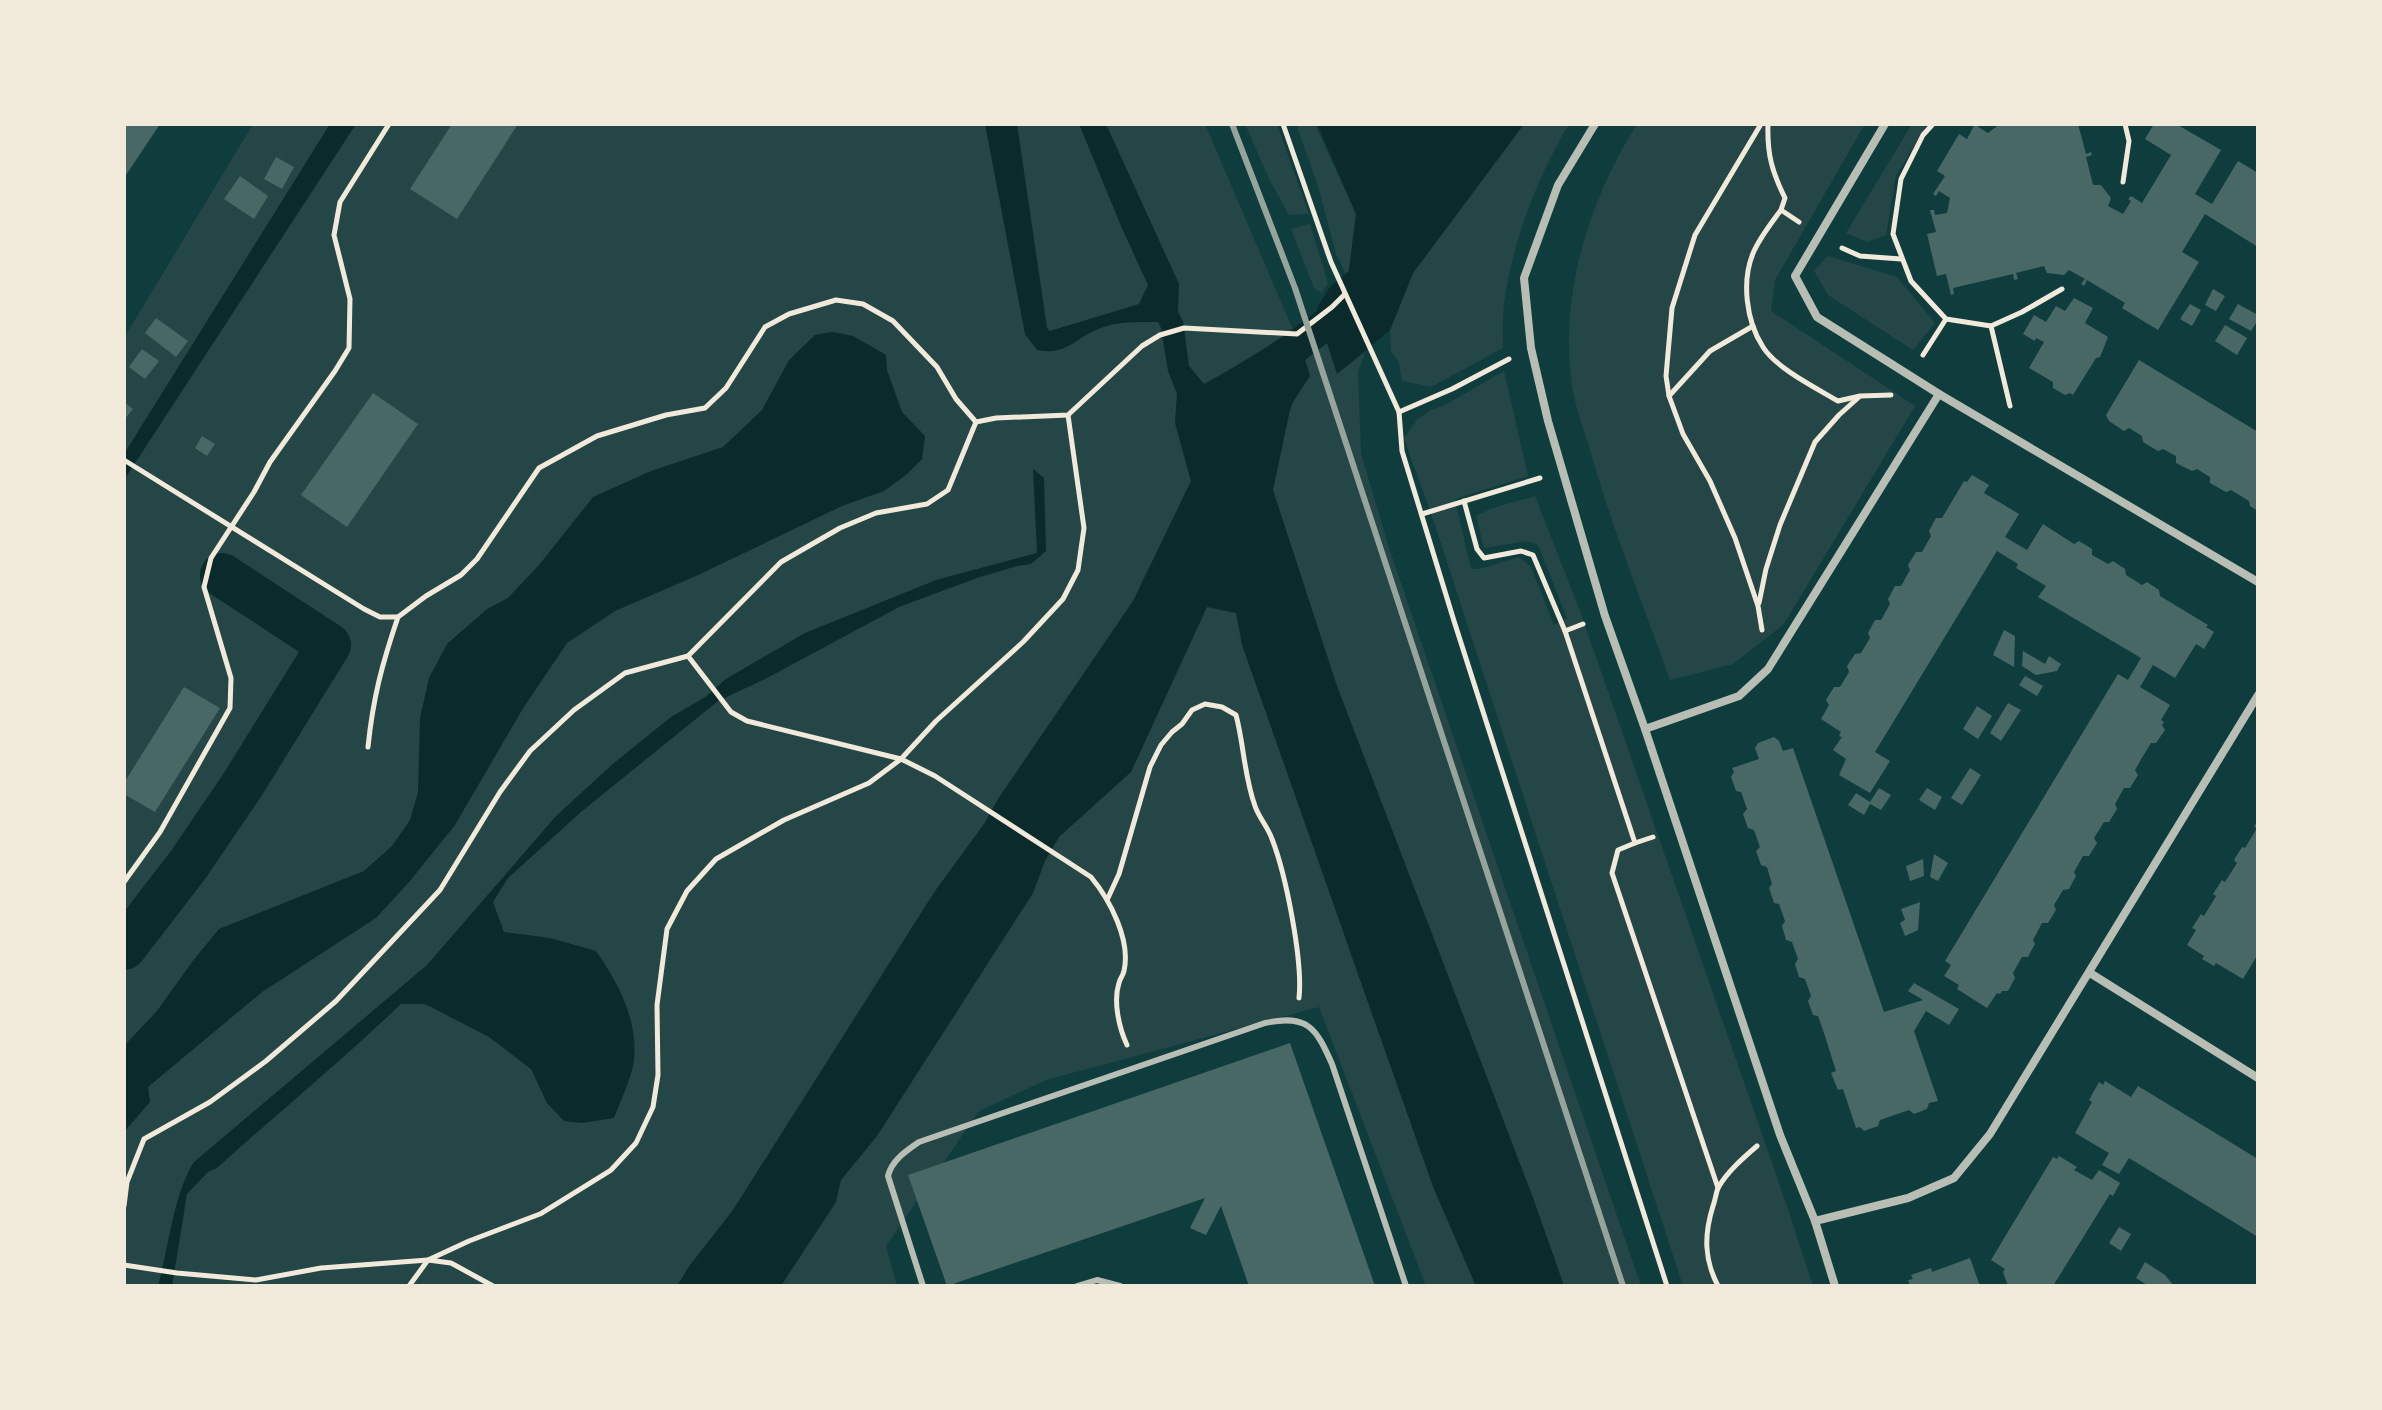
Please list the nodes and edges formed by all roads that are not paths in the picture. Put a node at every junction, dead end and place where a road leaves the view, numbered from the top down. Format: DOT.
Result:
graph roads {
  1 [pos="1595,124"];
  2 [pos="1885,124"];
  3 [pos="1939,394"];
  4 [pos="2258,582"];
  5 [pos="2258,695"];
  6 [pos="1645,729"];
  7 [pos="2090,973"];
  8 [pos="2258,1078"];
  9 [pos="1815,1221"];
  10 [pos="923,1286"];
  11 [pos="1077,1286"];
  12 [pos="1120,1286"];
  13 [pos="1406,1286"];
  14 [pos="1835,1286"];
  1 -- 6 [label="street"];
  2 -- 3 [label="street"];
  3 -- 4 [label="street"];
  3 -- 6 [label="street"];
  5 -- 7 [label="street"];
  6 -- 9 [label="street"];
  7 -- 8 [label="street"];
  7 -- 9 [label="street"];
  9 -- 14 [label="street"];
  10 -- 13 [label="lane"];
  11 -- 12 [label="lane"];
}
